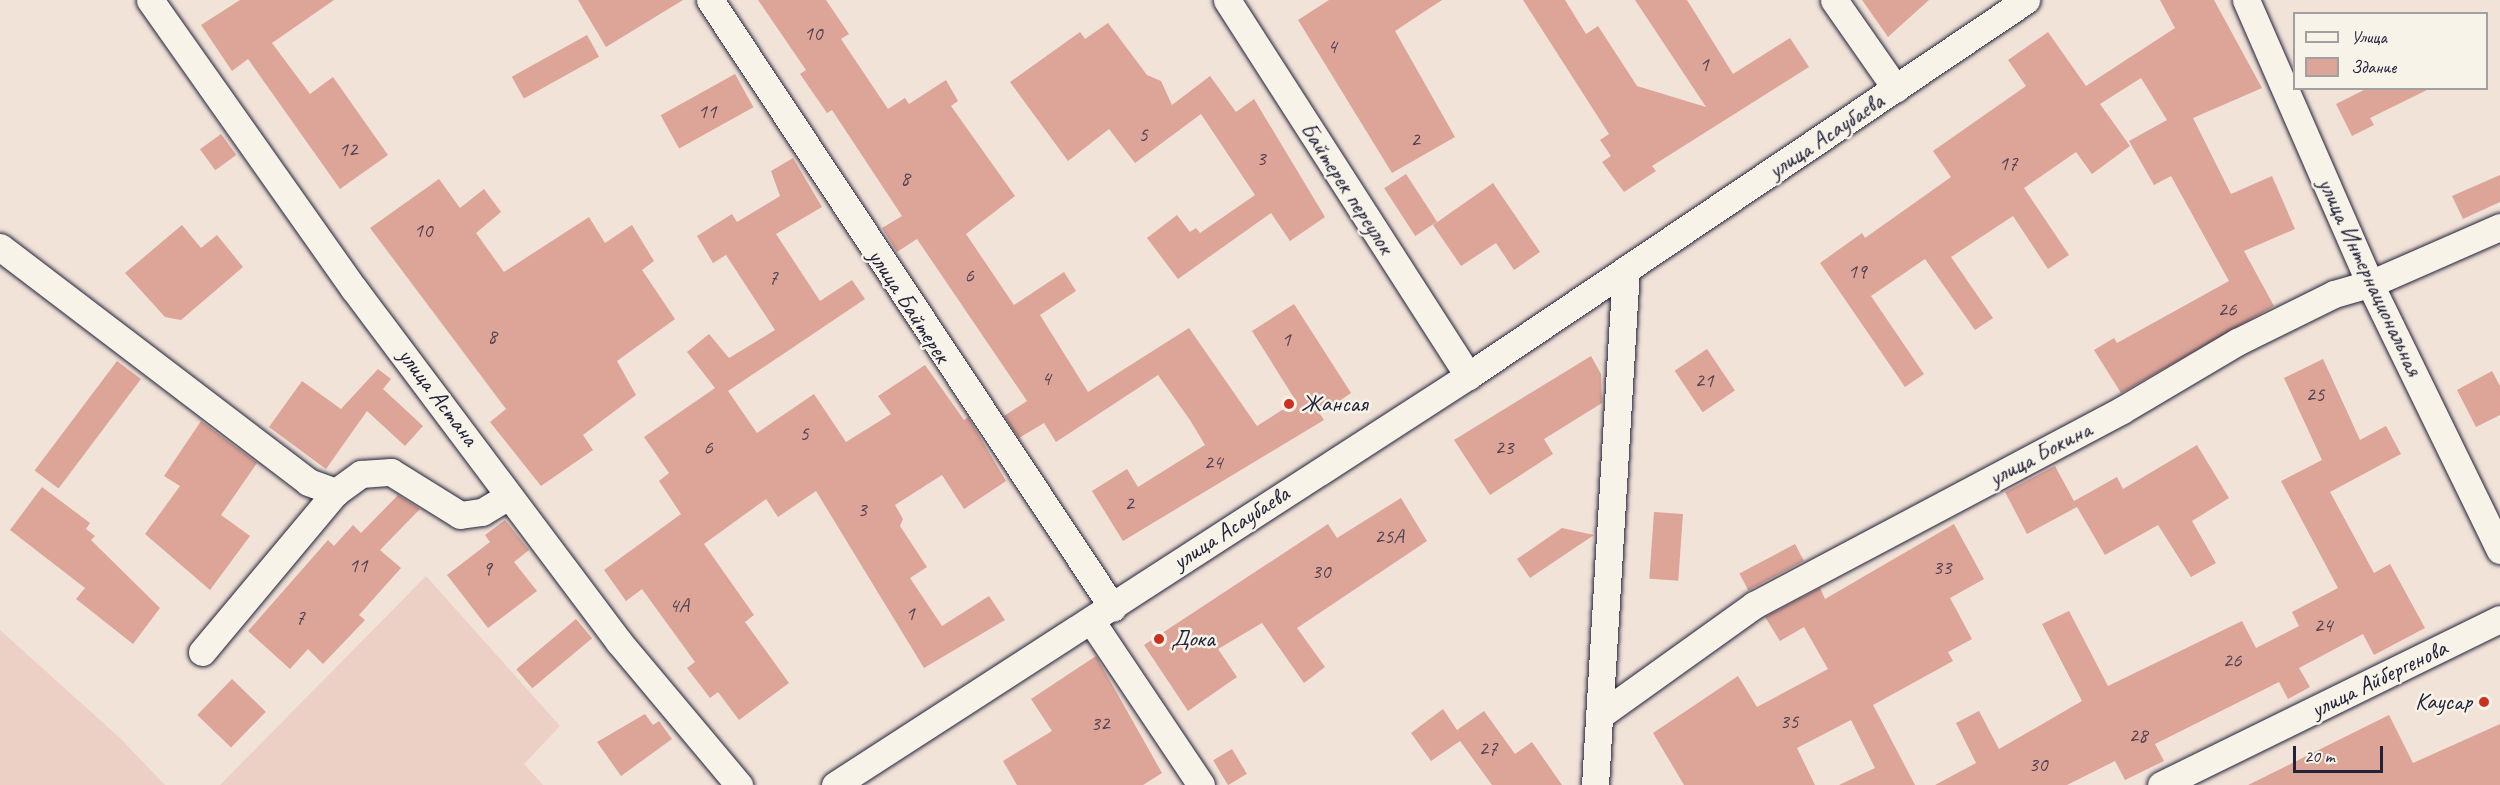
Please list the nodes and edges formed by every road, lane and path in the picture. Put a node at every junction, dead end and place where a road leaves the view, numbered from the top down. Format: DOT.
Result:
graph roads {
  1 [pos="150,0"];
  2 [pos="710,0"];
  3 [pos="1227,0"];
  4 [pos="1834,0"];
  5 [pos="2026,0"];
  6 [pos="2246,0"];
  7 [pos="1896,89"];
  8 [pos="2500,226"];
  9 [pos="0,247"];
  10 [pos="1626,270"];
  11 [pos="2370,284"];
  12 [pos="1468,376"];
  13 [pos="336,492"];
  14 [pos="509,496"];
  15 [pos="2500,550"];
  16 [pos="1102,615"];
  17 [pos="2500,619"];
  18 [pos="202,652"];
  19 [pos="1599,716"];
  20 [pos="739,785"];
  21 [pos="835,785"];
  22 [pos="1201,785"];
  23 [pos="1595,785"];
  24 [pos="2161,785"];
  1 -- 14 [label="street, улица Астана"];
  2 -- 16 [label="street, улица Байтерек"];
  3 -- 12 [label="street, Байтерек переулок"];
  4 -- 7 [label="street"];
  5 -- 7 [label="street, улица Асаубаева"];
  6 -- 11 [label="street, улица Интернациональная"];
  7 -- 10 [label="street, улица Асаубаева"];
  8 -- 11 [label="street, улица Бокина"];
  9 -- 13 [label="street"];
  10 -- 12 [label="street, улица Асаубаева"];
  10 -- 19 [label="street"];
  11 -- 15 [label="street, улица Интернациональная"];
  11 -- 19 [label="street, улица Бокина"];
  12 -- 16 [label="street, улица Асаубаева"];
  13 -- 14 [label="street"];
  13 -- 18 [label="street"];
  14 -- 20 [label="street, улица Астана"];
  16 -- 21 [label="street, улица Асаубаева"];
  16 -- 22 [label="street, улица Байтерек"];
  17 -- 24 [label="street, улица Айбергенова"];
  19 -- 23 [label="street"];
}
